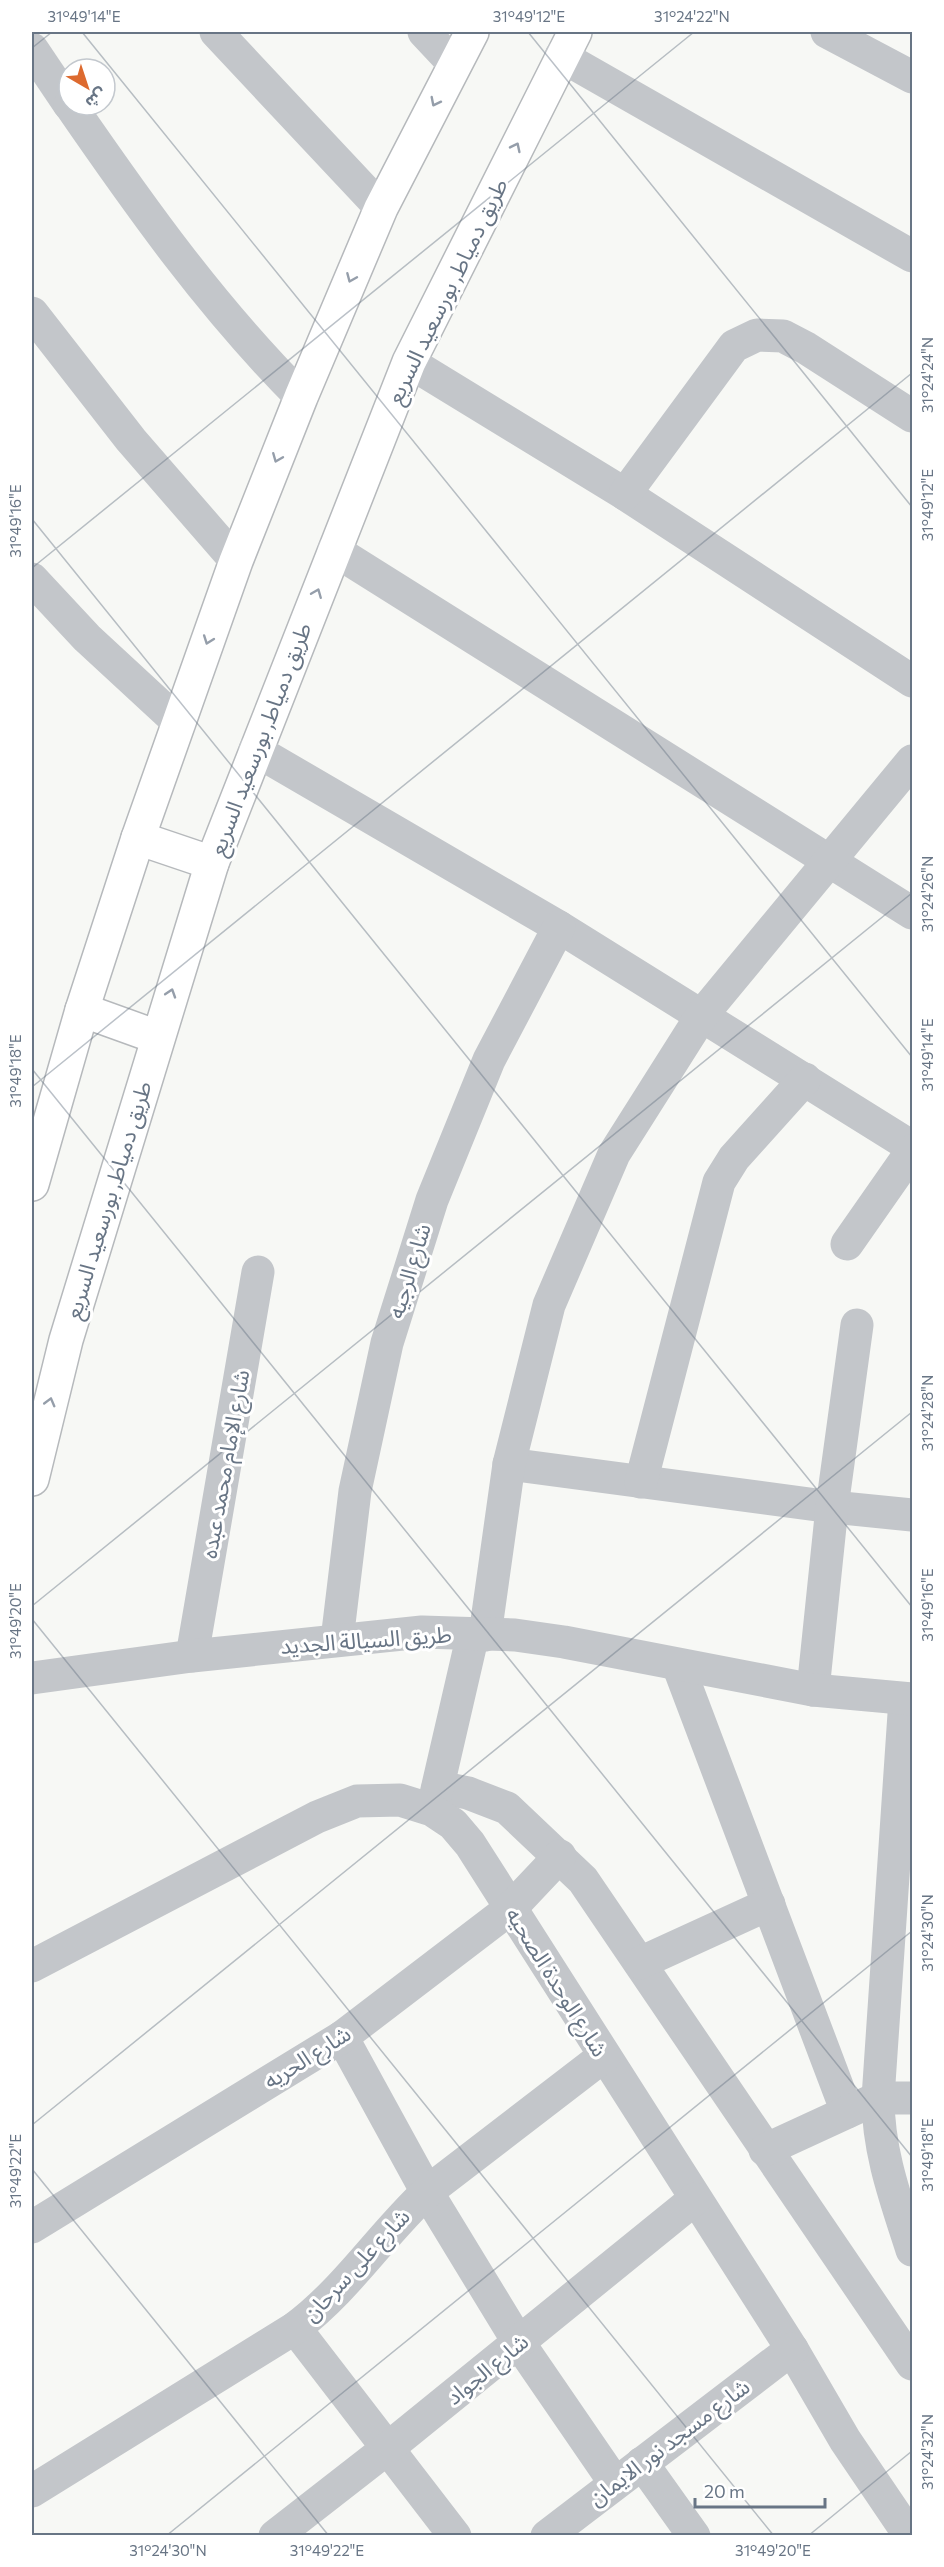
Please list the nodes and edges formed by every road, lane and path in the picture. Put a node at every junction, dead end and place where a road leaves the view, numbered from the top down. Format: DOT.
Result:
graph roads {
  1 [pos="216,32"];
  2 [pos="424,32"];
  3 [pos="472,32"];
  4 [pos="827,32"];
  5 [pos="568,44"];
  6 [pos="32,49"];
  7 [pos="454,64"];
  8 [pos="912,77"];
  9 [pos="57,86"];
  10 [pos="78,117"];
  11 [pos="381,208"];
  12 [pos="912,256"];
  13 [pos="32,313"];
  14 [pos="409,362"];
  15 [pos="301,397"];
  16 [pos="912,416"];
  17 [pos="625,494"];
  18 [pos="334,550"];
  19 [pos="236,561"];
  20 [pos="32,579"];
  21 [pos="912,681"];
  22 [pos="179,723"];
  23 [pos="255,750"];
  24 [pos="912,761"];
  25 [pos="138,838"];
  26 [pos="830,860"];
  27 [pos="212,863"];
  28 [pos="912,913"];
  29 [pos="560,927"];
  30 [pos="82,1010"];
  31 [pos="702,1015"];
  32 [pos="157,1037"];
  33 [pos="805,1079"];
  34 [pos="912,1149"];
  35 [pos="33,1171"];
  36 [pos="847,1244"];
  37 [pos="258,1272"];
  38 [pos="857,1325"];
  39 [pos="509,1464"];
  40 [pos="32,1479"];
  41 [pos="641,1482"];
  42 [pos="832,1507"];
  43 [pos="912,1515"];
  44 [pos="479,1634"];
  45 [pos="337,1640"];
  46 [pos="192,1656"];
  47 [pos="678,1665"];
  48 [pos="32,1678"];
  49 [pos="813,1690"];
  50 [pos="909,1699"];
  51 [pos="435,1799"];
  52 [pos="560,1856"];
  53 [pos="769,1904"];
  54 [pos="511,1908"];
  55 [pos="640,1964"];
  56 [pos="32,1966"];
  57 [pos="342,2037"];
  58 [pos="604,2056"];
  59 [pos="878,2098"];
  60 [pos="912,2098"];
  61 [pos="847,2112"];
  62 [pos="765,2150"];
  63 [pos="427,2192"];
  64 [pos="695,2199"];
  65 [pos="32,2227"];
  66 [pos="912,2250"];
  67 [pos="295,2328"];
  68 [pos="519,2343"];
  69 [pos="792,2349"];
  70 [pos="912,2364"];
  71 [pos="388,2448"];
  72 [pos="642,2463"];
  73 [pos="615,2483"];
  74 [pos="32,2491"];
  75 [pos="275,2535"];
  76 [pos="454,2535"];
  77 [pos="547,2535"];
  78 [pos="694,2535"];
  79 [pos="910,2535"];
  1 -- 11 [label="street"];
  2 -- 7 [label="street"];
  3 -- 7 [label="highway"];
  4 -- 8 [label="street"];
  5 -- 12 [label="street"];
  14 -- 5 [label="highway, طريق دمياط, بورسعيد السريع, one-way"];
  6 -- 9 [label="street"];
  7 -- 11 [label="highway, one-way"];
  10 -- 15 [label="street"];
  11 -- 15 [label="highway, one-way"];
  13 -- 19 [label="street"];
  14 -- 17 [label="street"];
  14 -- 18 [label="highway, طريق دمياط, بورسعيد السريع"];
  15 -- 19 [label="highway, one-way"];
  16 -- 17 [label="street"];
  17 -- 21 [label="street"];
  23 -- 18 [label="highway, طريق دمياط, بورسعيد السريع, one-way"];
  18 -- 26 [label="street"];
  19 -- 22 [label="highway, one-way"];
  20 -- 22 [label="street"];
  22 -- 25 [label="highway"];
  23 -- 27 [label="highway, طريق دمياط, بورسعيد السريع"];
  23 -- 29 [label="street"];
  24 -- 26 [label="street"];
  25 -- 27 [label="highway"];
  25 -- 30 [label="highway"];
  26 -- 28 [label="street"];
  26 -- 31 [label="street"];
  32 -- 27 [label="highway, طريق دمياط, بورسعيد السريع, one-way"];
  29 -- 31 [label="street"];
  29 -- 45 [label="street, شارع الرجيه"];
  30 -- 32 [label="highway"];
  30 -- 35 [label="highway"];
  31 -- 33 [label="street"];
  31 -- 39 [label="street"];
  40 -- 32 [label="highway, طريق دمياط, بورسعيد السريع, one-way"];
  33 -- 34 [label="street"];
  33 -- 41 [label="street"];
  34 -- 36 [label="street"];
  37 -- 46 [label="street, شارع الإمام محمد عبده"];
  38 -- 42 [label="street"];
  39 -- 41 [label="street"];
  39 -- 44 [label="street"];
  41 -- 42 [label="street"];
  42 -- 43 [label="street"];
  42 -- 49 [label="street"];
  44 -- 45 [label="street, طريق السيالة الجديد"];
  44 -- 47 [label="street, طريق السيالة الجديد"];
  44 -- 51 [label="street"];
  45 -- 46 [label="street, طريق السيالة الجديد"];
  46 -- 48 [label="street, طريق السيالة الجديد"];
  47 -- 49 [label="street, طريق السيالة الجديد"];
  47 -- 53 [label="street"];
  49 -- 50 [label="street, طريق السيالة الجديد"];
  50 -- 59 [label="street"];
  51 -- 52 [label="street"];
  51 -- 54 [label="street, شارع الوحدة الصحيه"];
  51 -- 56 [label="street, شارع الوحدة الصحيه"];
  52 -- 54 [label="street, شارع الحريه"];
  52 -- 55 [label="street"];
  53 -- 55 [label="street"];
  53 -- 61 [label="street"];
  54 -- 57 [label="street, شارع الحريه"];
  54 -- 58 [label="street, شارع الوحدة الصحيه"];
  55 -- 62 [label="street"];
  57 -- 63 [label="street"];
  57 -- 65 [label="street, شارع الحريه"];
  58 -- 63 [label="street, شارع على سرحان"];
  58 -- 64 [label="street, شارع الوحدة الصحيه"];
  59 -- 60 [label="street"];
  59 -- 61 [label="street"];
  59 -- 66 [label="street"];
  61 -- 62 [label="street"];
  62 -- 70 [label="street"];
  63 -- 67 [label="street, شارع على سرحان"];
  63 -- 68 [label="street"];
  64 -- 68 [label="street, شارع الجواد"];
  64 -- 69 [label="street, شارع الوحدة الصحيه"];
  67 -- 71 [label="street"];
  67 -- 74 [label="street, شارع على سرحان"];
  68 -- 71 [label="street, شارع الجواد"];
  68 -- 73 [label="street"];
  69 -- 72 [label="street, شارع مسجد نور الايمان"];
  69 -- 79 [label="street, شارع الوحدة الصحيه"];
  71 -- 75 [label="street, شارع الجواد"];
  71 -- 76 [label="street"];
  72 -- 73 [label="street, شارع مسجد نور الايمان"];
  72 -- 78 [label="street"];
  73 -- 77 [label="street, شارع مسجد نور الايمان"];
}
